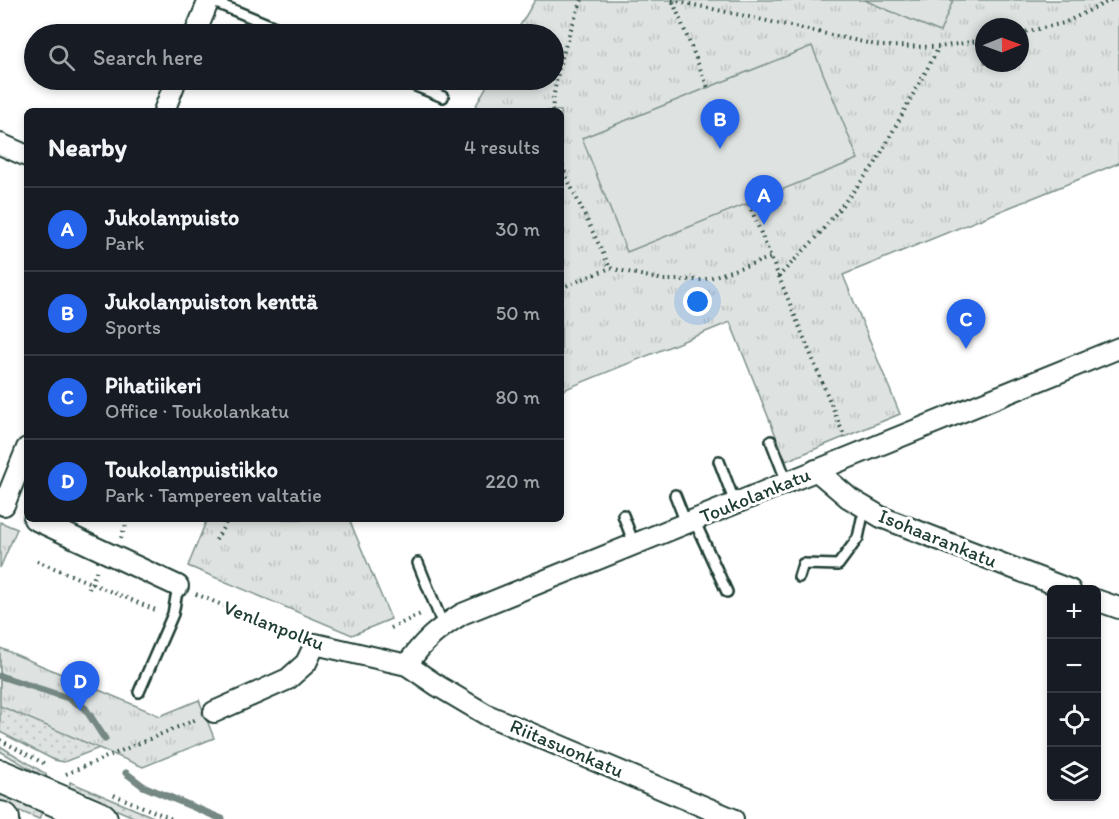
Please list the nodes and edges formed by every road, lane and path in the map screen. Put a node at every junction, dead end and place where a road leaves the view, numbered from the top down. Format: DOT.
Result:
graph roads {
  1 [pos="209,0"];
  2 [pos="582,0"];
  3 [pos="1111,0"];
  4 [pos="673,1"];
  5 [pos="199,24"];
  6 [pos="268,24"];
  7 [pos="1029,31"];
  8 [pos="975,41"];
  9 [pos="939,47"];
  10 [pos="564,53"];
  11 [pos="708,88"];
  12 [pos="172,90"];
  13 [pos="426,90"];
  14 [pos="554,90"];
  15 [pos="443,97"];
  16 [pos="165,108"];
  17 [pos="552,108"];
  18 [pos="0,144"];
  19 [pos="24,155"];
  20 [pos="564,170"];
  21 [pos="749,204"];
  22 [pos="770,258"];
  23 [pos="610,268"];
  24 [pos="778,277"];
  25 [pos="564,287"];
  26 [pos="1119,348"];
  27 [pos="771,441"];
  28 [pos="24,455"];
  29 [pos="852,455"];
  30 [pos="719,461"];
  31 [pos="816,470"];
  32 [pos="788,482"];
  33 [pos="675,495"];
  34 [pos="735,503"];
  35 [pos="2,504"];
  36 [pos="867,509"];
  37 [pos="623,514"];
  38 [pos="24,515"];
  39 [pos="690,521"];
  40 [pos="40,522"];
  41 [pos="226,522"];
  42 [pos="216,540"];
  43 [pos="634,544"];
  44 [pos="37,561"];
  45 [pos="418,563"];
  46 [pos="799,577"];
  47 [pos="1057,585"];
  48 [pos="178,586"];
  49 [pos="728,592"];
  50 [pos="1101,602"];
  51 [pos="1119,608"];
  52 [pos="172,617"];
  53 [pos="443,626"];
  54 [pos="315,644"];
  55 [pos="407,665"];
  56 [pos="139,692"];
  57 [pos="214,712"];
  58 [pos="66,774"];
  59 [pos="0,776"];
  60 [pos="100,819"];
  61 [pos="733,819"];
  1 -- 5 [label="street"];
  1 -- 6 [label="lane"];
  2 -- 10 [label="path"];
  3 -- 7 [label="path"];
  4 -- 9 [label="path"];
  4 -- 11 [label="path"];
  8 -- 9 [label="path"];
  9 -- 24 [label="path"];
  12 -- 16 [label="street"];
  13 -- 15 [label="lane"];
  14 -- 17 [label="path"];
  18 -- 19 [label="street"];
  20 -- 23 [label="path"];
  21 -- 22 [label="path"];
  22 -- 23 [label="path"];
  22 -- 24 [label="path"];
  23 -- 25 [label="path"];
  24 -- 29 [label="path"];
  26 -- 29 [label="street, Toukolankatu"];
  27 -- 32 [label="lane"];
  28 -- 35 [label="street"];
  29 -- 31 [label="street, Toukolankatu"];
  30 -- 34 [label="lane"];
  31 -- 32 [label="street, Toukolankatu"];
  31 -- 36 [label="street, Isohaarankatu"];
  32 -- 34 [label="street, Toukolankatu"];
  33 -- 39 [label="lane"];
  34 -- 39 [label="street, Toukolankatu"];
  35 -- 38 [label="street"];
  36 -- 46 [label="lane"];
  36 -- 47 [label="street, Isohaarankatu"];
  37 -- 43 [label="lane"];
  39 -- 43 [label="street, Toukolankatu"];
  39 -- 49 [label="lane"];
  40 -- 48 [label="street"];
  41 -- 42 [label="path"];
  43 -- 53 [label="street, Toukolankatu"];
  44 -- 52 [label="path"];
  45 -- 53 [label="lane"];
  48 -- 52 [label="lane"];
  48 -- 54 [label="path, Venlanpolku"];
  50 -- 51 [label="street"];
  52 -- 56 [label="lane"];
  53 -- 55 [label="street, Toukolankatu"];
  54 -- 55 [label="street, Venlanpolku"];
  54 -- 57 [label="street"];
  55 -- 61 [label="street, Riitasuonkatu"];
  57 -- 58 [label="path"];
  59 -- 60 [label="highway"];
}
